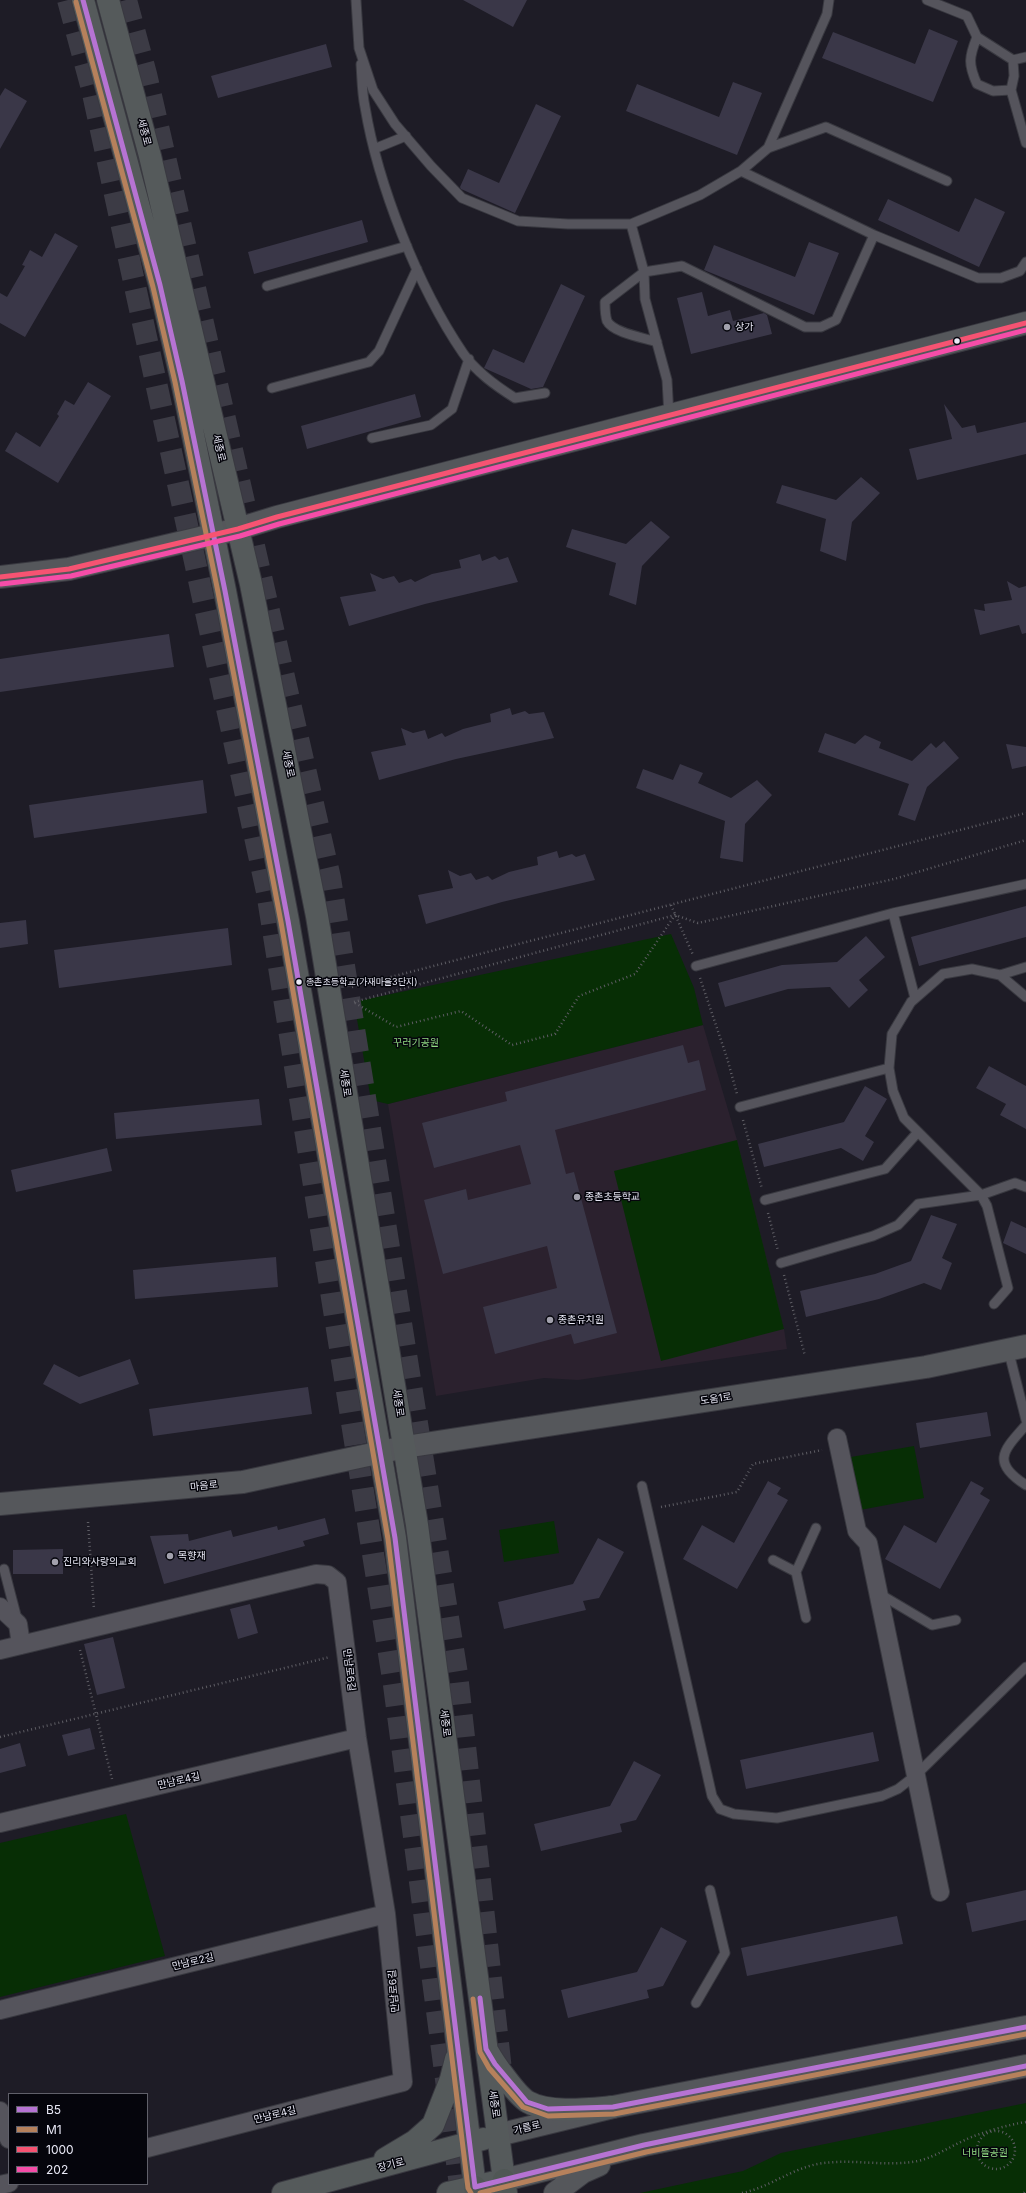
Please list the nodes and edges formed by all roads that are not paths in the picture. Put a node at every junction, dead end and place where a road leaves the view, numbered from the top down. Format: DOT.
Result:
graph roads {
  1 [pos="83,0"];
  2 [pos="108,0"];
  3 [pos="356,0"];
  4 [pos="829,0"];
  5 [pos="927,0"];
  6 [pos="977,37"];
  7 [pos="359,48"];
  8 [pos="1026,57"];
  9 [pos="1013,60"];
  10 [pos="1011,90"];
  11 [pos="406,136"];
  12 [pos="1026,143"];
  13 [pos="768,148"];
  14 [pos="374,149"];
  15 [pos="741,171"];
  16 [pos="947,181"];
  17 [pos="631,224"];
  18 [pos="874,235"];
  19 [pos="407,246"];
  20 [pos="1026,262"];
  21 [pos="417,269"];
  22 [pos="644,272"];
  23 [pos="267,286"];
  24 [pos="1026,323"];
  25 [pos="657,342"];
  26 [pos="469,359"];
  27 [pos="272,388"];
  28 [pos="544,393"];
  29 [pos="669,416"];
  30 [pos="372,438"];
  31 [pos="238,529"];
  32 [pos="214,535"];
  33 [pos="0,577"];
  34 [pos="1026,884"];
  35 [pos="893,913"];
  36 [pos="696,966"];
  37 [pos="1026,967"];
  38 [pos="1000,975"];
  39 [pos="1026,997"];
  40 [pos="915,998"];
  41 [pos="889,1068"];
  42 [pos="740,1107"];
  43 [pos="918,1132"];
  44 [pos="1026,1187"];
  45 [pos="981,1194"];
  46 [pos="764,1200"];
  47 [pos="781,1263"];
  48 [pos="994,1304"];
  49 [pos="1017,1347"];
  50 [pos="1026,1420"];
  51 [pos="1026,1425"];
  52 [pos="838,1442"];
  53 [pos="405,1447"];
  54 [pos="381,1451"];
  55 [pos="642,1486"];
  56 [pos="1026,1486"];
  57 [pos="0,1504"];
  58 [pos="816,1528"];
  59 [pos="773,1560"];
  60 [pos="4,1570"];
  61 [pos="796,1572"];
  62 [pos="878,1593"];
  63 [pos="0,1607"];
  64 [pos="806,1618"];
  65 [pos="956,1620"];
  66 [pos="18,1624"];
  67 [pos="21,1645"];
  68 [pos="0,1650"];
  69 [pos="1026,1667"];
  70 [pos="357,1738"];
  71 [pos="916,1775"];
  72 [pos="0,1823"];
  73 [pos="710,1890"];
  74 [pos="940,1892"];
  75 [pos="386,1914"];
  76 [pos="696,2003"];
  77 [pos="0,2010"];
  78 [pos="1026,2027"];
  79 [pos="486,2049"];
  80 [pos="458,2050"];
  81 [pos="1026,2066"];
  82 [pos="402,2082"];
  83 [pos="613,2107"];
  84 [pos="0,2111"];
  85 [pos="498,2135"];
  86 [pos="8,2136"];
  87 [pos="470,2143"];
  88 [pos="644,2145"];
  89 [pos="148,2148"];
  90 [pos="339,2179"];
  91 [pos="505,2187"];
  92 [pos="475,2190"];
  93 [pos="283,2193"];
  94 [pos="448,2193"];
  95 [pos="555,2193"];
  1 -- 32 [label="main road"];
  2 -- 31 [label="main road, 세종로"];
  3 -- 7 [label="lane"];
  4 -- 13 [label="lane"];
  5 -- 6 [label="lane"];
  6 -- 9 [label="lane"];
  6 -- 10 [label="lane"];
  7 -- 11 [label="lane"];
  7 -- 14 [label="lane"];
  8 -- 9 [label="lane"];
  9 -- 10 [label="lane"];
  10 -- 12 [label="lane"];
  11 -- 14 [label="lane"];
  11 -- 17 [label="lane"];
  13 -- 15 [label="lane"];
  13 -- 16 [label="lane"];
  14 -- 19 [label="lane"];
  15 -- 17 [label="lane"];
  15 -- 18 [label="lane"];
  17 -- 22 [label="lane"];
  18 -- 20 [label="lane"];
  18 -- 22 [label="lane"];
  19 -- 21 [label="lane"];
  19 -- 23 [label="lane"];
  21 -- 26 [label="lane"];
  21 -- 27 [label="lane"];
  22 -- 25 [label="lane"];
  22 -- 25 [label="lane"];
  24 -- 29 [label="street"];
  25 -- 29 [label="lane"];
  26 -- 28 [label="lane"];
  26 -- 30 [label="lane"];
  29 -- 31 [label="street"];
  31 -- 32 [label="street"];
  31 -- 53 [label="main road, 세종로"];
  32 -- 33 [label="street"];
  32 -- 54 [label="main road"];
  34 -- 35 [label="lane"];
  35 -- 36 [label="lane"];
  35 -- 40 [label="lane"];
  37 -- 38 [label="lane"];
  38 -- 39 [label="lane"];
  38 -- 40 [label="lane"];
  40 -- 41 [label="lane"];
  41 -- 42 [label="lane"];
  41 -- 43 [label="lane"];
  43 -- 45 [label="lane"];
  43 -- 46 [label="lane"];
  44 -- 45 [label="lane"];
  45 -- 47 [label="lane"];
  45 -- 48 [label="lane"];
  49 -- 50 [label="lane"];
  49 -- 53 [label="street, 도움1로"];
  51 -- 56 [label="lane"];
  52 -- 62 [label="street"];
  53 -- 54 [label="street, 마음로"];
  53 -- 79 [label="main road, 세종로"];
  54 -- 57 [label="street, 마음로"];
  54 -- 80 [label="main road"];
  55 -- 71 [label="lane"];
  58 -- 61 [label="lane"];
  59 -- 61 [label="lane"];
  60 -- 66 [label="lane"];
  61 -- 64 [label="lane"];
  62 -- 65 [label="lane"];
  62 -- 71 [label="street"];
  63 -- 66 [label="street"];
  66 -- 67 [label="street"];
  67 -- 68 [label="street, 만남로6길"];
  67 -- 70 [label="street, 만남로6길"];
  69 -- 71 [label="lane"];
  70 -- 72 [label="street, 만남로4길"];
  70 -- 75 [label="street, 만남로6길"];
  71 -- 74 [label="street"];
  73 -- 76 [label="lane"];
  75 -- 77 [label="street, 만남로2길"];
  75 -- 82 [label="street, 만남로6길"];
  78 -- 83 [label="street, 가름로"];
  79 -- 83 [label="main road"];
  79 -- 85 [label="main road, 세종로"];
  80 -- 87 [label="main road"];
  80 -- 90 [label="main road"];
  81 -- 88 [label="street"];
  82 -- 89 [label="street, 만남로4길"];
  83 -- 85 [label="street, 가름로"];
  84 -- 86 [label="street"];
  85 -- 87 [label="main road, 장기로"];
  85 -- 91 [label="main road, 세종로"];
  87 -- 90 [label="main road, 장기로"];
  87 -- 92 [label="main road"];
  88 -- 91 [label="street"];
  88 -- 95 [label="street"];
  90 -- 93 [label="main road, 장기로"];
  91 -- 92 [label="main road"];
  92 -- 94 [label="main road"];
}
